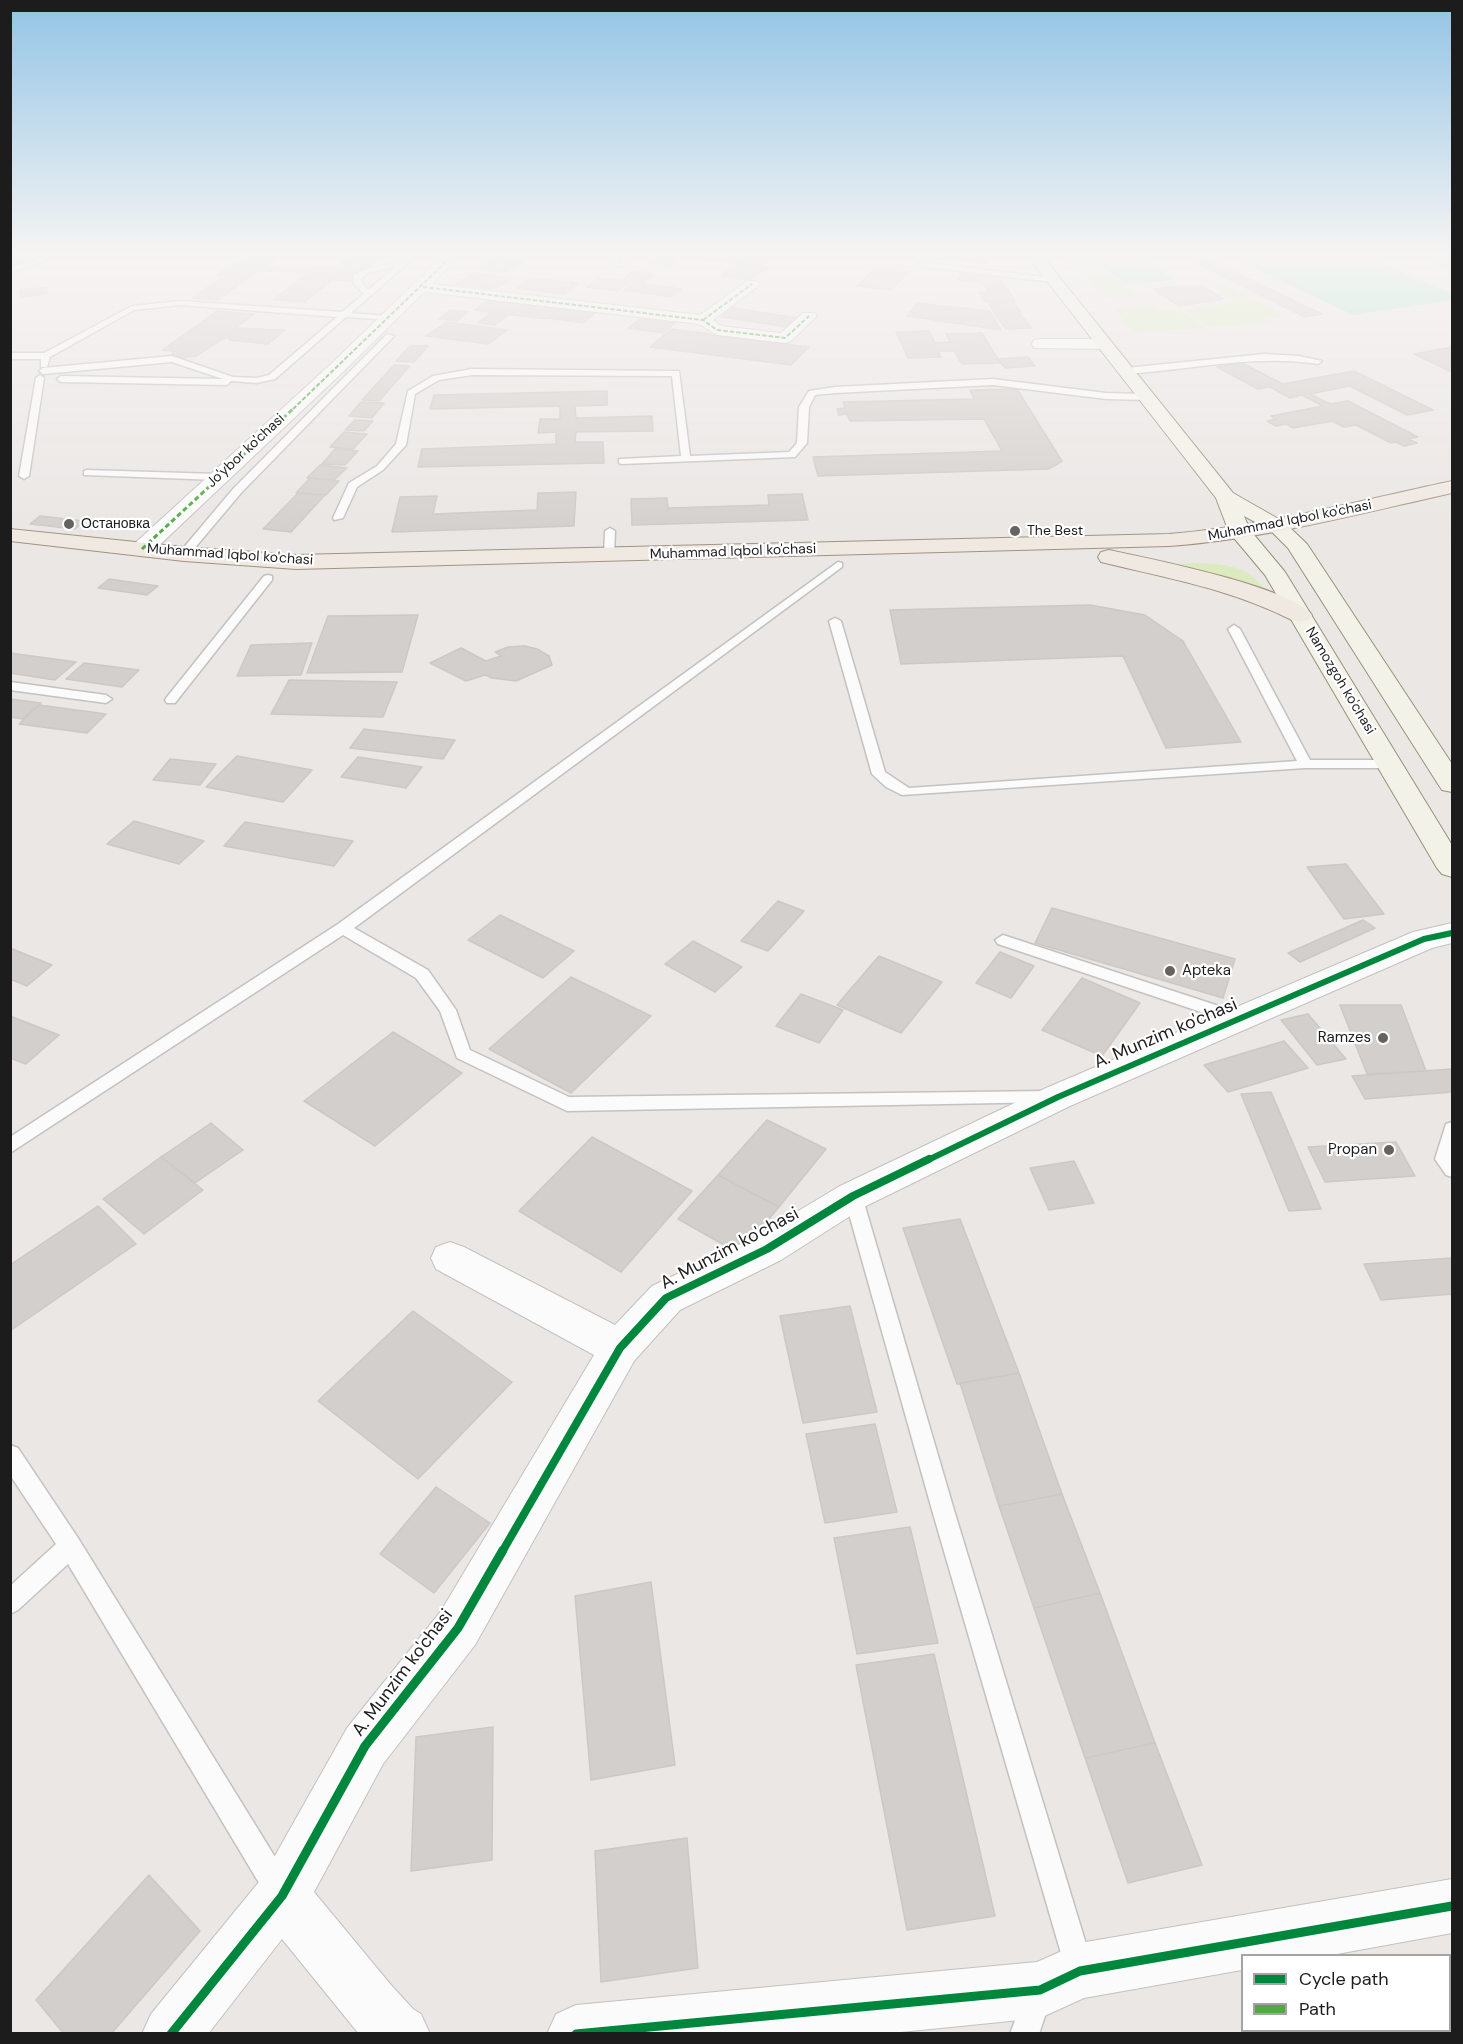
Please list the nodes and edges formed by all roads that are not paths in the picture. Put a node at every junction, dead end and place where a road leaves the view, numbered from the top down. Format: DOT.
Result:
graph roads {
  1 [pos="60,348"];
  2 [pos="306,348"];
  3 [pos="357,348"];
  4 [pos="378,348"];
  5 [pos="1108,348"];
  6 [pos="10,356"];
  7 [pos="46,356"];
  8 [pos="1318,362"];
  9 [pos="1126,371"];
  10 [pos="41,375"];
  11 [pos="246,382"];
  12 [pos="1146,397"];
  13 [pos="686,459"];
  14 [pos="622,461"];
  15 [pos="87,473"];
  16 [pos="24,476"];
  17 [pos="218,477"];
  18 [pos="1452,488"];
  19 [pos="1226,497"];
  20 [pos="338,518"];
  21 [pos="1277,526"];
  22 [pos="610,531"];
  23 [pos="1240,532"];
  24 [pos="10,535"];
  25 [pos="1318,539"];
  26 [pos="1296,544"];
  27 [pos="142,549"];
  28 [pos="1254,551"];
  29 [pos="10,552"];
  30 [pos="184,554"];
  31 [pos="609,556"];
  32 [pos="1109,557"];
  33 [pos="838,565"];
  34 [pos="268,578"];
  35 [pos="1300,615"];
  36 [pos="835,621"];
  37 [pos="1234,629"];
  38 [pos="10,686"];
  39 [pos="106,699"];
  40 [pos="171,700"];
  41 [pos="1305,764"];
  42 [pos="1390,764"];
  43 [pos="1452,784"];
  44 [pos="1452,868"];
  45 [pos="343,928"];
  46 [pos="1452,933"];
  47 [pos="1003,940"];
  48 [pos="1240,1018"];
  49 [pos="1058,1097"];
  50 [pos="1452,1129"];
  51 [pos="10,1146"];
  52 [pos="1452,1170"];
  53 [pos="854,1196"];
  54 [pos="450,1258"];
  55 [pos="620,1348"];
  56 [pos="10,1455"];
  57 [pos="70,1546"];
  58 [pos="10,1602"];
  59 [pos="282,1896"];
  60 [pos="1452,1906"];
  61 [pos="1241,1954"];
  62 [pos="1241,1954"];
  63 [pos="1048,1998"];
  64 [pos="171,2034"];
  65 [pos="401,2034"];
  66 [pos="576,2034"];
  1 -- 7 [label="lane"];
  2 -- 11 [label="lane"];
  3 -- 17 [label="street, Jo'ybor ko'chasi"];
  4 -- 30 [label="lane"];
  5 -- 9 [label="main road, Namozgoh ko'chasi"];
  6 -- 7 [label="lane"];
  7 -- 10 [label="lane"];
  8 -- 9 [label="lane"];
  9 -- 12 [label="main road, Namozgoh ko'chasi"];
  10 -- 11 [label="lane"];
  10 -- 11 [label="lane"];
  10 -- 16 [label="lane"];
  12 -- 13 [label="lane"];
  12 -- 19 [label="main road, Namozgoh ko'chasi"];
  13 -- 14 [label="lane"];
  13 -- 20 [label="lane"];
  15 -- 17 [label="lane"];
  17 -- 27 [label="street, Jo'ybor ko'chasi"];
  18 -- 21 [label="main road, Muhammad Iqbol ko'chasi"];
  19 -- 21 [label="main road, Namozgoh ko'chasi"];
  19 -- 23 [label="main road, Namozgoh ko'chasi"];
  21 -- 23 [label="main road, Muhammad Iqbol ko'chasi"];
  21 -- 26 [label="main road, Namozgoh ko'chasi"];
  22 -- 31 [label="lane"];
  23 -- 28 [label="main road, Namozgoh ko'chasi"];
  23 -- 31 [label="main road, Muhammad Iqbol ko'chasi"];
  24 -- 27 [label="main road, Muhammad Iqbol ko'chasi"];
  25 -- 26 [label="main road, Muhammad Iqbol ko'chasi"];
  26 -- 28 [label="main road, Muhammad Iqbol ko'chasi"];
  26 -- 43 [label="main road, Namozgoh ko'chasi"];
  27 -- 30 [label="main road, Muhammad Iqbol ko'chasi"];
  28 -- 32 [label="main road, Muhammad Iqbol ko'chasi"];
  28 -- 35 [label="main road, Namozgoh ko'chasi"];
  29 -- 34 [label="main road, Muhammad Iqbol ko'chasi"];
  30 -- 31 [label="main road, Muhammad Iqbol ko'chasi"];
  32 -- 33 [label="main road, Muhammad Iqbol ko'chasi"];
  32 -- 35 [label="main road"];
  33 -- 34 [label="main road, Muhammad Iqbol ko'chasi"];
  33 -- 45 [label="lane"];
  34 -- 40 [label="lane"];
  35 -- 42 [label="main road, Namozgoh ko'chasi"];
  36 -- 41 [label="lane"];
  37 -- 41 [label="lane"];
  38 -- 39 [label="lane"];
  41 -- 42 [label="lane"];
  42 -- 44 [label="main road, Namozgoh ko'chasi"];
  45 -- 49 [label="lane"];
  45 -- 51 [label="lane"];
  46 -- 48 [label="street, A. Munzim ko'chasi"];
  47 -- 48 [label="lane"];
  48 -- 49 [label="street, A. Munzim ko'chasi"];
  49 -- 53 [label="street, A. Munzim ko'chasi"];
  50 -- 52 [label="lane"];
  53 -- 55 [label="street, A. Munzim ko'chasi"];
  53 -- 63 [label="lane"];
  54 -- 55 [label="street"];
  55 -- 59 [label="street, A. Munzim ko'chasi"];
  56 -- 57 [label="lane"];
  57 -- 58 [label="lane"];
  57 -- 59 [label="lane"];
  59 -- 64 [label="street, A. Munzim ko'chasi"];
  59 -- 65 [label="street"];
  60 -- 62 [label="street"];
  61 -- 63 [label="street"];
  63 -- 66 [label="street"];
}
